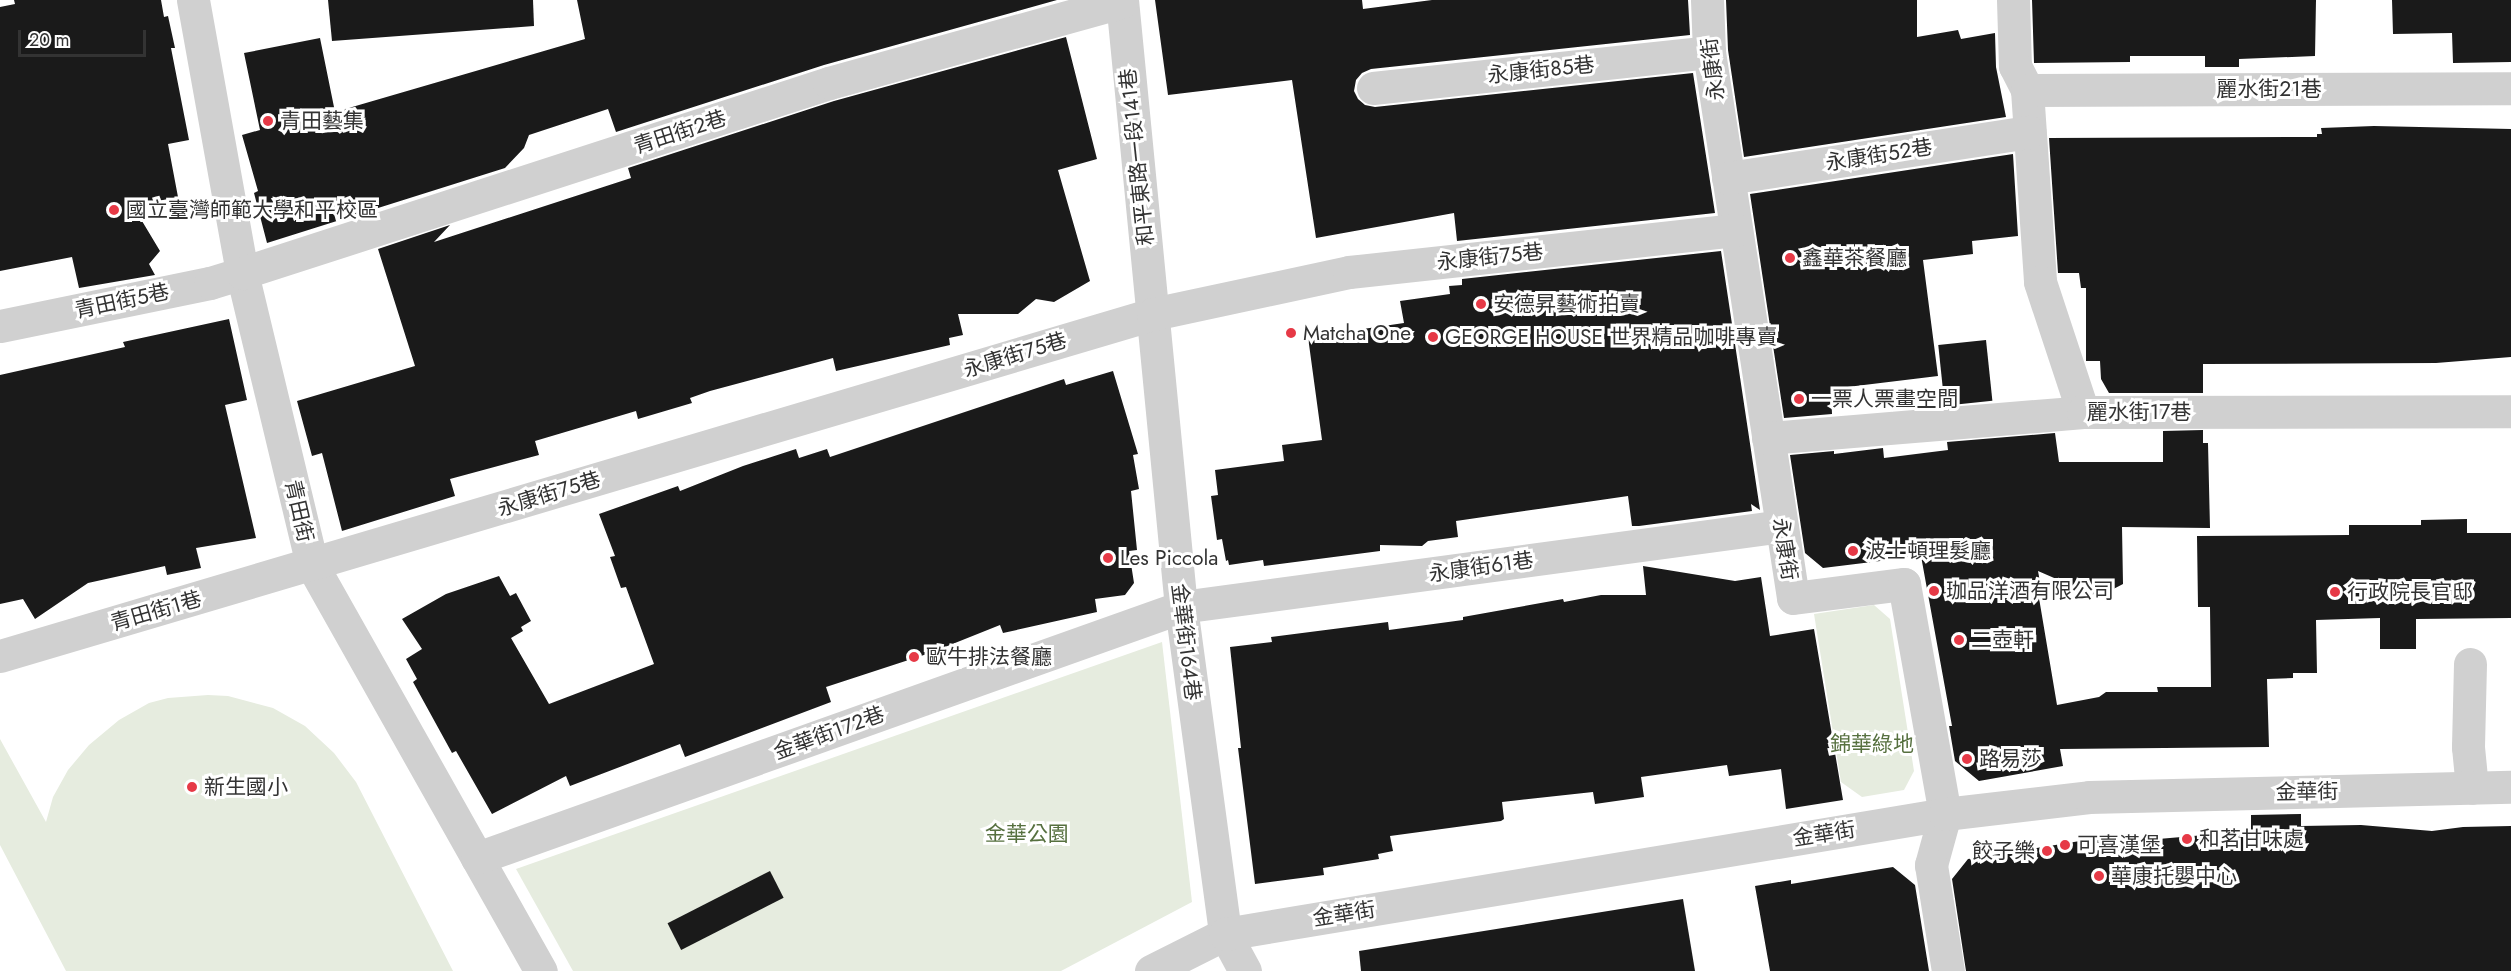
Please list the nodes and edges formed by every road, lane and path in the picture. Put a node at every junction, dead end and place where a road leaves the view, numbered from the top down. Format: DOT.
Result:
graph roads {
  1 [pos="193,0"];
  2 [pos="1707,0"];
  3 [pos="2013,0"];
  4 [pos="1122,1"];
  5 [pos="1709,52"];
  6 [pos="1372,88"];
  7 [pos="2511,88"];
  8 [pos="2028,90"];
  9 [pos="2030,132"];
  10 [pos="1728,178"];
  11 [pos="1736,230"];
  12 [pos="242,273"];
  13 [pos="1153,314"];
  14 [pos="0,326"];
  15 [pos="2511,411"];
  16 [pos="2083,412"];
  17 [pos="1768,438"];
  18 [pos="1782,526"];
  19 [pos="312,565"];
  20 [pos="1181,607"];
  21 [pos="0,656"];
  22 [pos="2470,663"];
  23 [pos="2511,787"];
  24 [pos="2472,788"];
  25 [pos="1945,814"];
  26 [pos="477,858"];
  27 [pos="1225,934"];
  28 [pos="541,971"];
  29 [pos="1151,971"];
  30 [pos="1245,971"];
  31 [pos="1948,971"];
  1 -- 12 [label="street, 青田街"];
  2 -- 5 [label="street, 永康街"];
  3 -- 8 [label="street"];
  4 -- 12 [label="street, 青田街2巷"];
  4 -- 13 [label="street, 和平東路一段141巷"];
  5 -- 6 [label="street, 永康街85巷"];
  5 -- 10 [label="street, 永康街"];
  7 -- 8 [label="street, 麗水街21巷"];
  8 -- 9 [label="street"];
  9 -- 10 [label="street, 永康街52巷"];
  9 -- 16 [label="street"];
  10 -- 11 [label="street, 永康街"];
  11 -- 13 [label="street, 永康街75巷"];
  11 -- 17 [label="street, 永康街"];
  12 -- 14 [label="street, 青田街5巷"];
  12 -- 19 [label="street, 青田街"];
  13 -- 19 [label="street, 永康街75巷"];
  13 -- 20 [label="street, 金華街164巷"];
  15 -- 16 [label="street, 麗水街17巷"];
  16 -- 17 [label="street, 麗水街17巷"];
  17 -- 18 [label="street, 永康街"];
  18 -- 20 [label="street, 永康街61巷"];
  18 -- 25 [label="street, 永康街"];
  19 -- 21 [label="street, 青田街1巷"];
  19 -- 26 [label="street, 青田街"];
  20 -- 26 [label="street, 金華街172巷"];
  20 -- 27 [label="street, 金華街164巷"];
  22 -- 24 [label="street"];
  23 -- 24 [label="street, 金華街"];
  24 -- 25 [label="street, 金華街"];
  25 -- 27 [label="street, 金華街"];
  25 -- 31 [label="street, 永康街"];
  26 -- 28 [label="street, 青田街"];
  27 -- 29 [label="street, 金華街"];
  27 -- 30 [label="street"];
}
